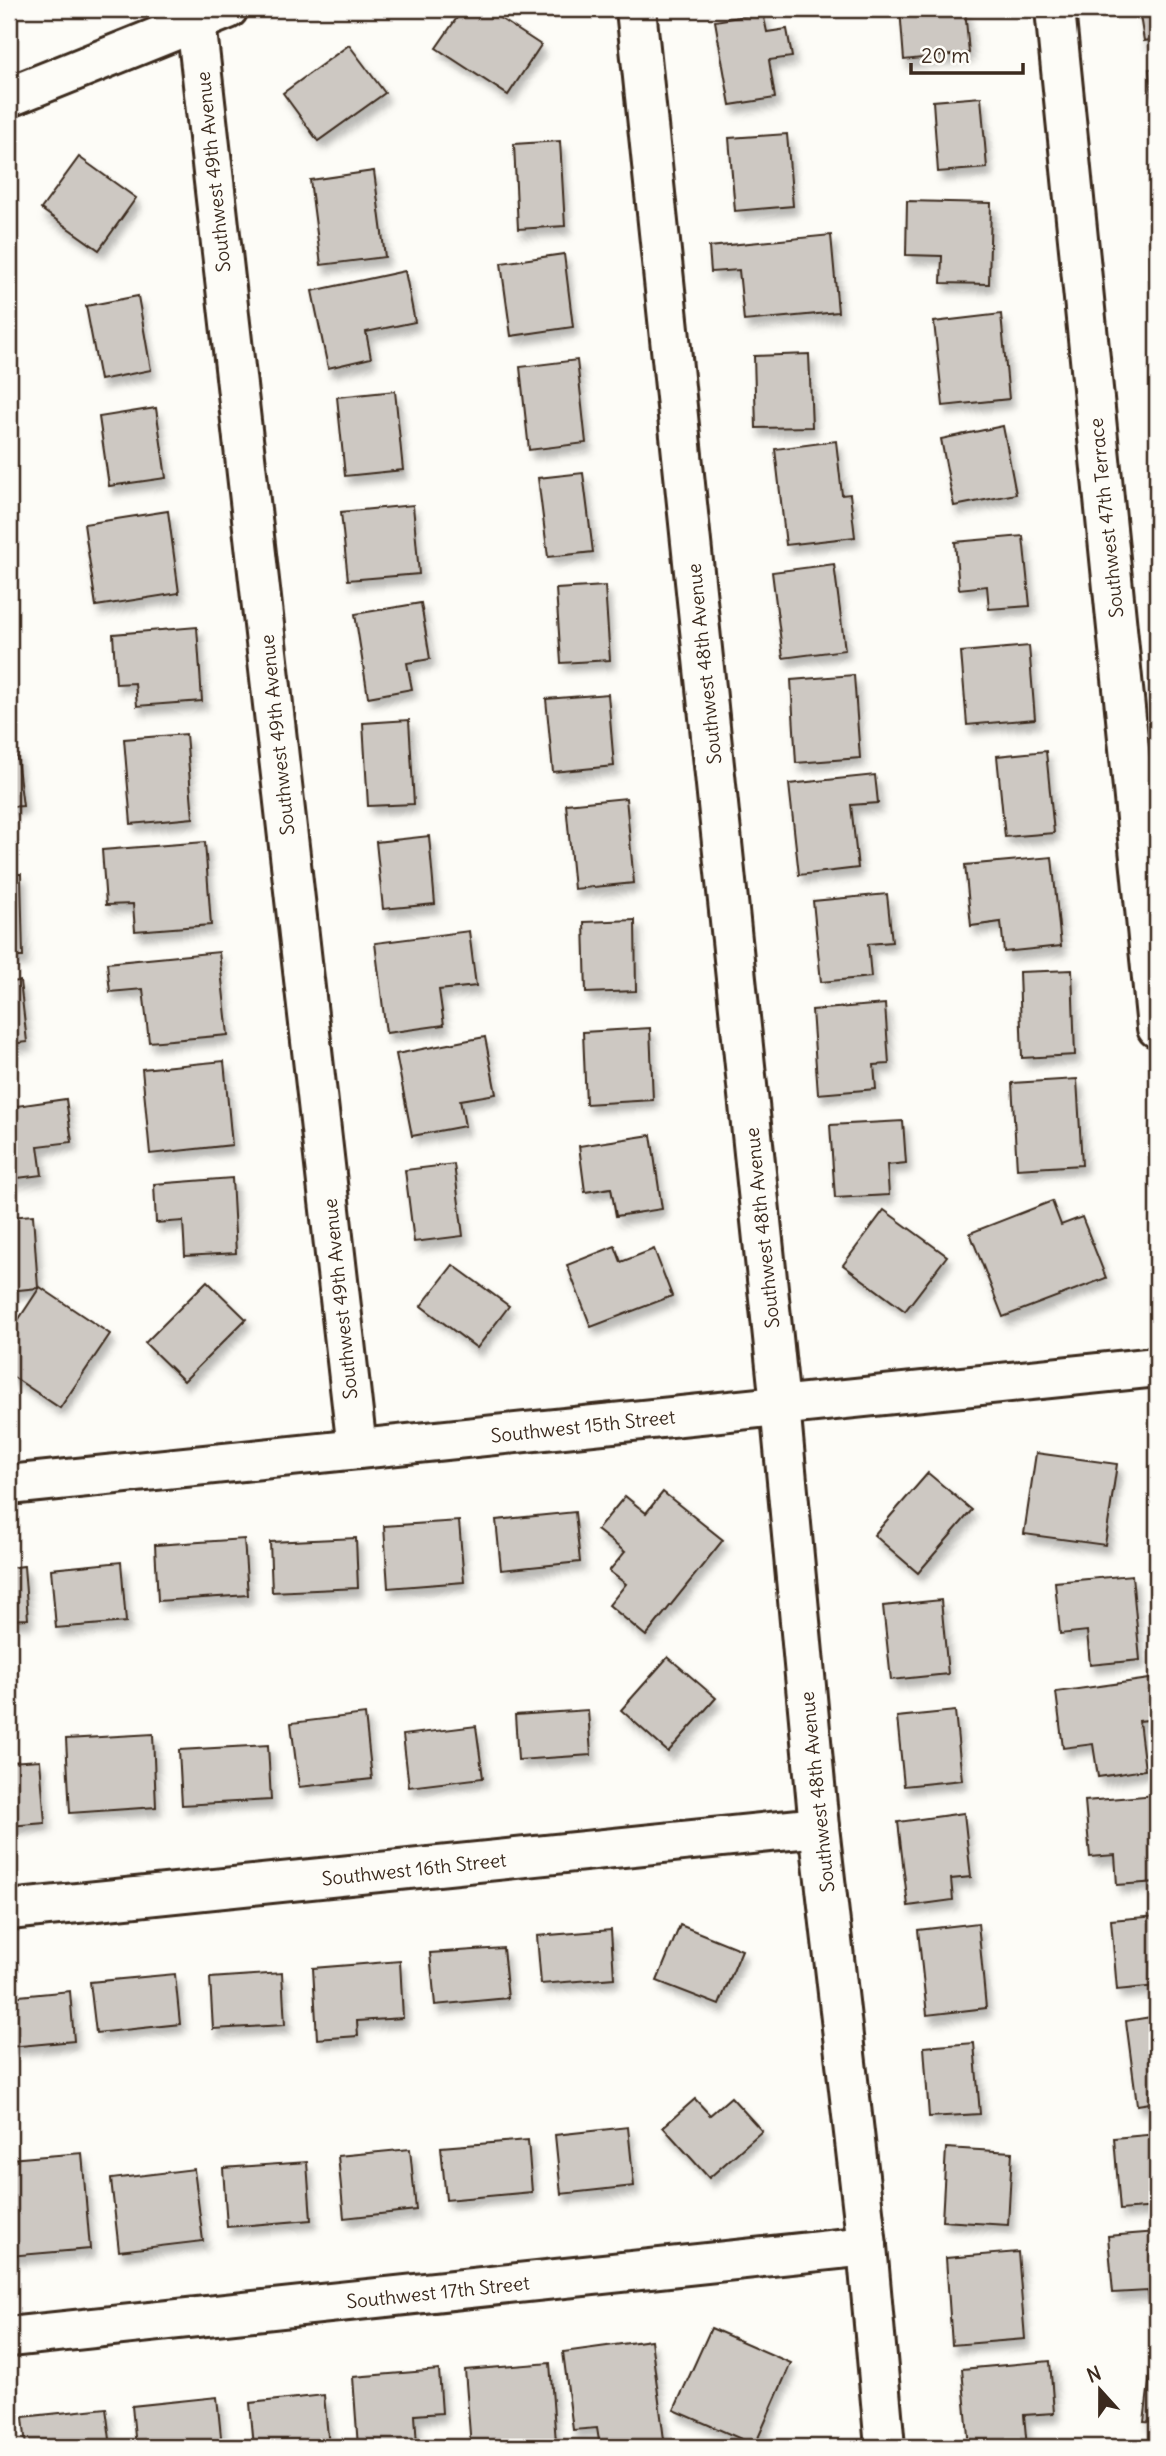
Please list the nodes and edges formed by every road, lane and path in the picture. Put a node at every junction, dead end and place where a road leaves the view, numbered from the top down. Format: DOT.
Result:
graph roads {
  1 [pos="636,9"];
  2 [pos="1055,9"];
  3 [pos="212,15"];
  4 [pos="9,97"];
  5 [pos="1157,1028"];
  6 [pos="1157,1367"];
  7 [pos="780,1405"];
  8 [pos="358,1449"];
  9 [pos="9,1485"];
  10 [pos="820,1827"];
  11 [pos="9,1910"];
  12 [pos="867,2246"];
  13 [pos="9,2337"];
  14 [pos="886,2447"];
  1 -- 7 [label="street, Southwest 48th Avenue"];
  2 -- 5 [label="street, Southwest 47th Terrace"];
  3 -- 4 [label="street"];
  3 -- 8 [label="street, Southwest 49th Avenue"];
  6 -- 7 [label="street, Southwest 15th Street"];
  7 -- 8 [label="street, Southwest 15th Street"];
  7 -- 10 [label="street, Southwest 48th Avenue"];
  8 -- 9 [label="street, Southwest 15th Street"];
  10 -- 11 [label="street, Southwest 16th Street"];
  10 -- 12 [label="street, Southwest 48th Avenue"];
  12 -- 13 [label="street, Southwest 17th Street"];
  12 -- 14 [label="street, Southwest 48th Avenue"];
}
